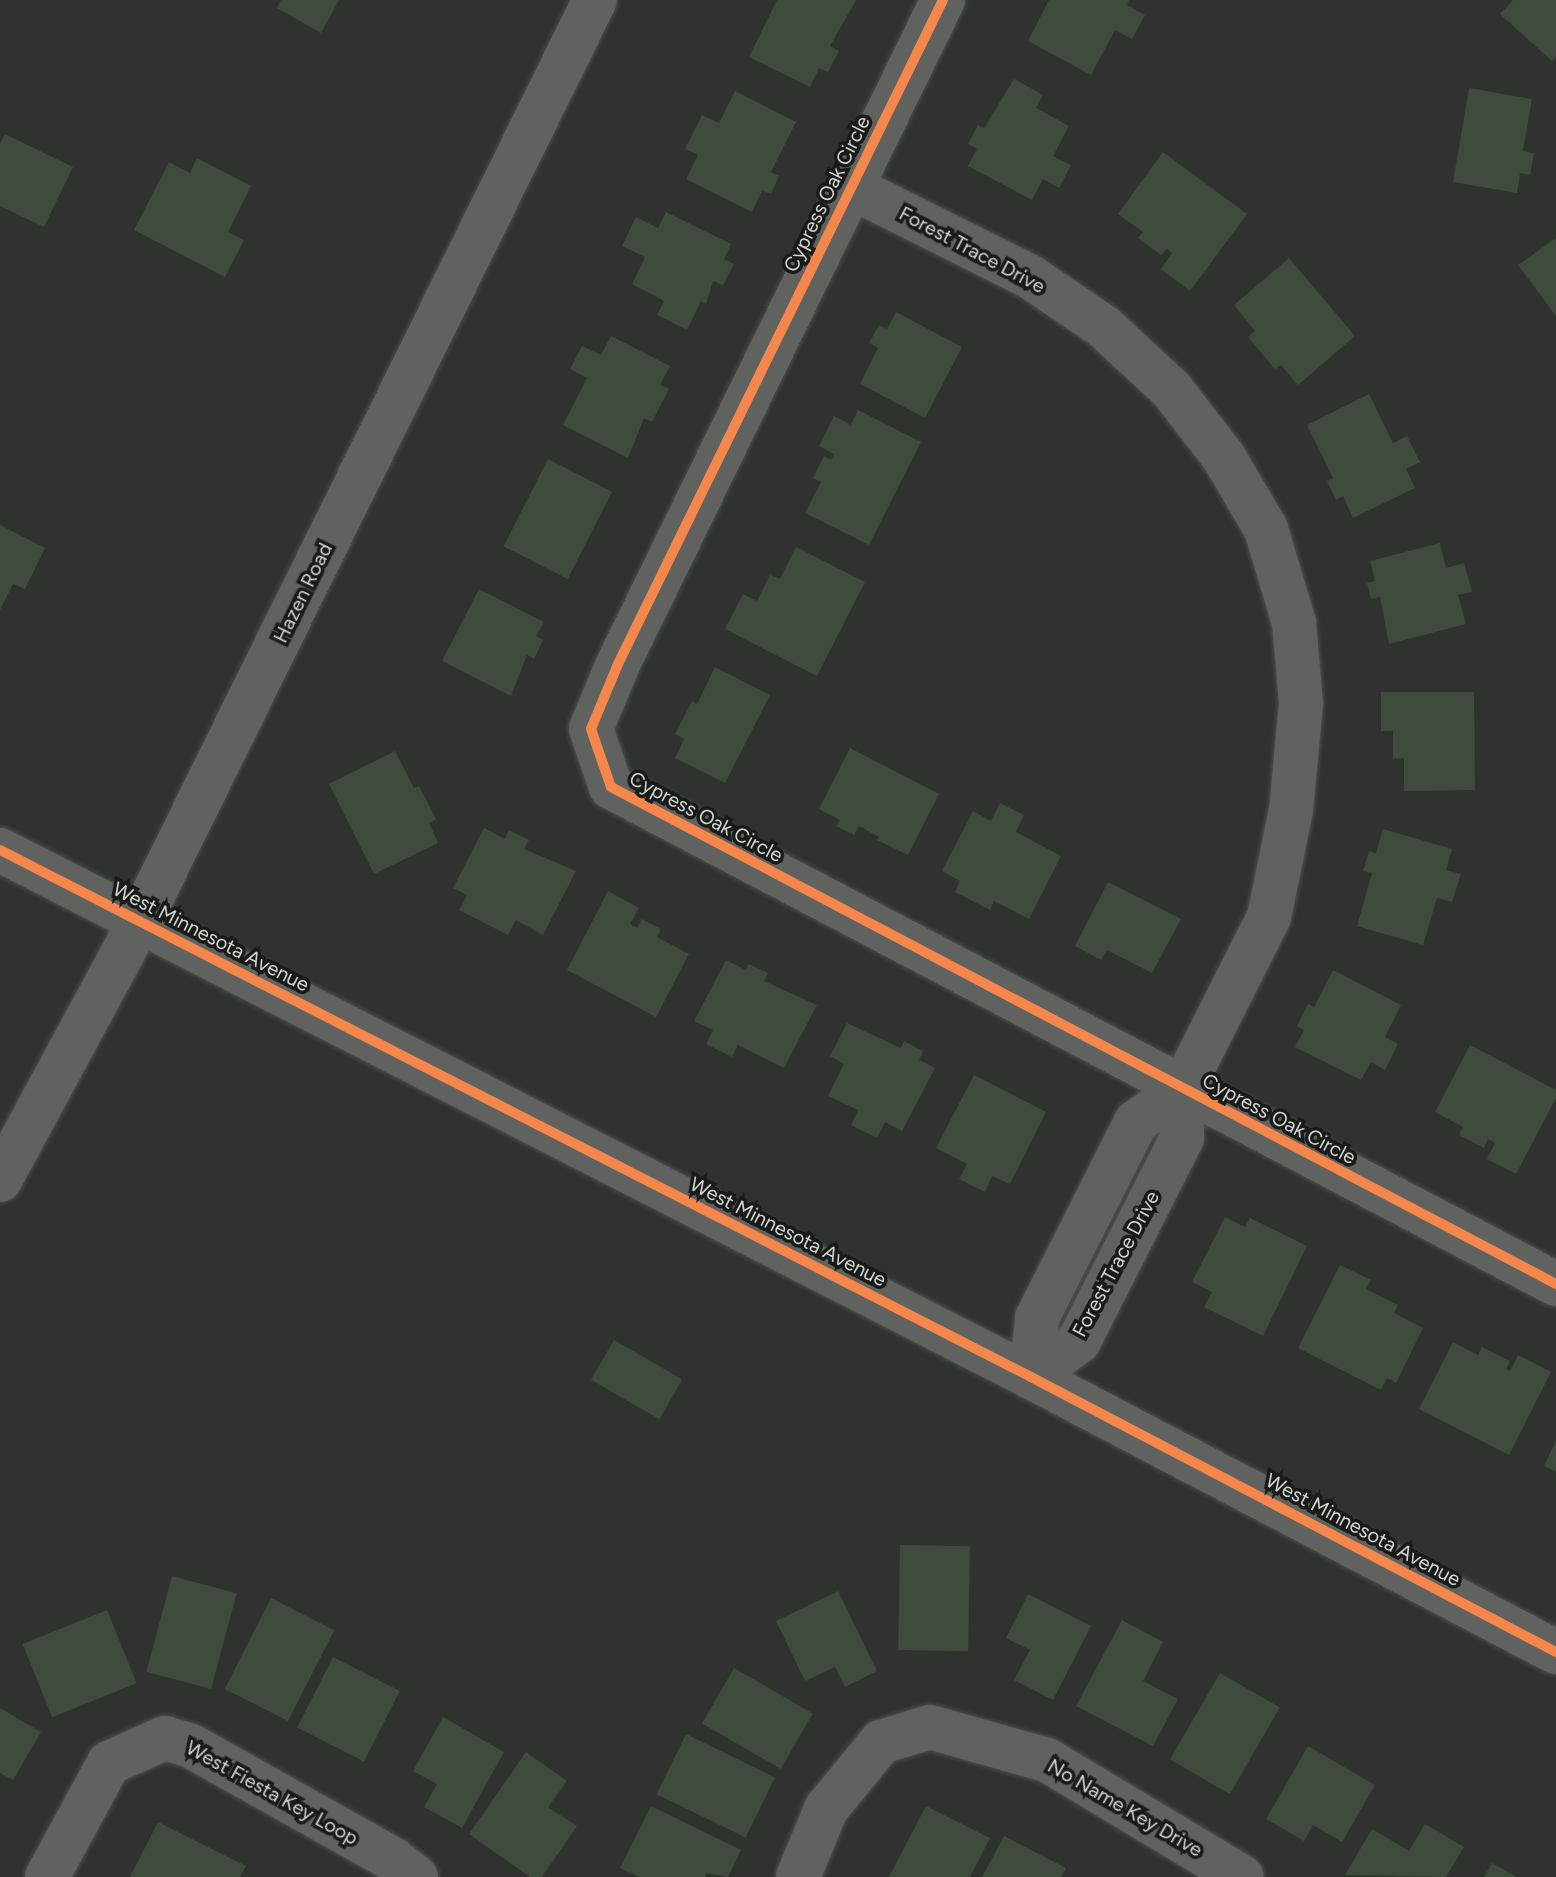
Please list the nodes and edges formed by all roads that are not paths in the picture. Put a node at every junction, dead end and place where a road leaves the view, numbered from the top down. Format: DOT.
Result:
graph roads {
  1 [pos="595,0"];
  2 [pos="943,0"];
  3 [pos="851,187"];
  4 [pos="0,850"];
  5 [pos="140,921"];
  6 [pos="1182,1089"];
  7 [pos="0,1180"];
  8 [pos="1556,1284"];
  9 [pos="1031,1377"];
  10 [pos="1556,1652"];
  11 [pos="47,1877"];
  12 [pos="416,1877"];
  13 [pos="798,1877"];
  14 [pos="1242,1877"];
  1 -- 5 [label="street, Hazen Road"];
  2 -- 3 [label="street, Cypress Oak Circle"];
  3 -- 6 [label="street, Forest Trace Drive"];
  3 -- 6 [label="street, Cypress Oak Circle"];
  4 -- 5 [label="street, West Minnesota Avenue"];
  5 -- 7 [label="street, Hazen Road"];
  5 -- 9 [label="street, West Minnesota Avenue"];
  6 -- 8 [label="street, Cypress Oak Circle"];
  6 -- 9 [label="street, Forest Trace Drive"];
  9 -- 10 [label="street, West Minnesota Avenue"];
  11 -- 12 [label="street, West Fiesta Key Loop"];
  13 -- 14 [label="street, No Name Key Drive"];
}
